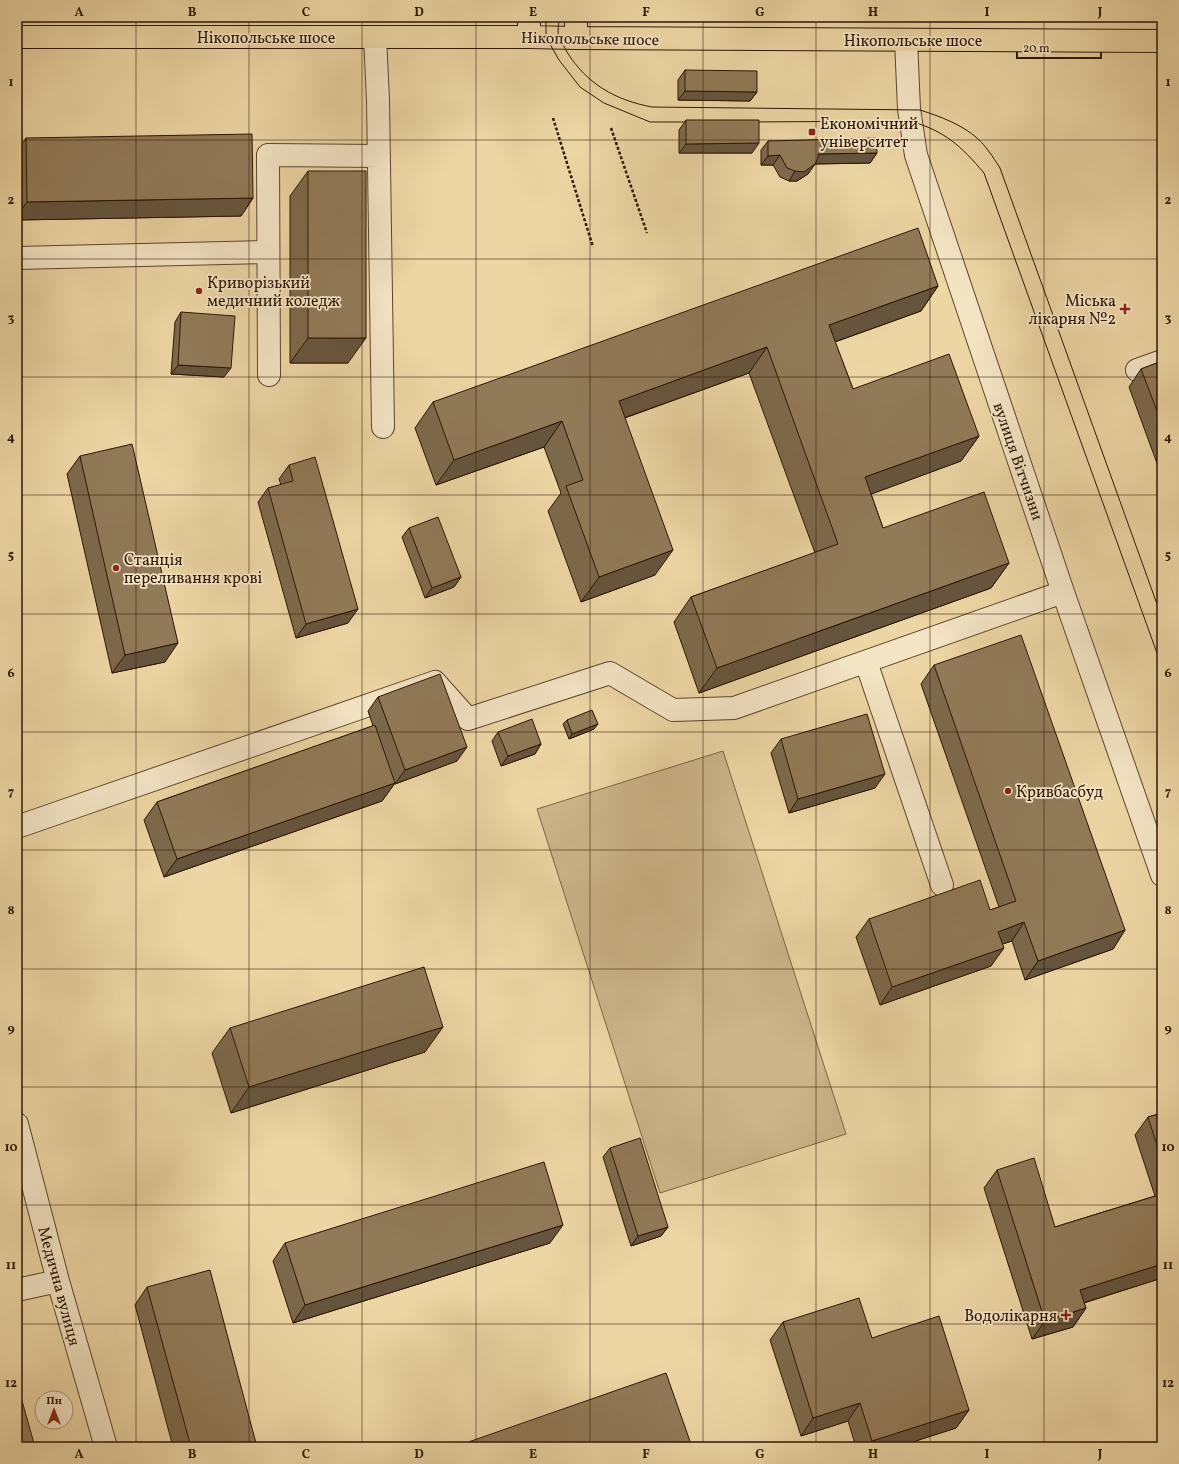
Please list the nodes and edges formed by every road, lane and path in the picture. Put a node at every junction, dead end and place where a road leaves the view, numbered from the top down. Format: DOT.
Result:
graph roads {
  1 [pos="576,17"];
  2 [pos="529,27"];
  3 [pos="17,37"];
  4 [pos="375,37"];
  5 [pos="576,38"];
  6 [pos="906,40"];
  7 [pos="1162,41"];
  8 [pos="553,118"];
  9 [pos="611,128"];
  10 [pos="379,156"];
  11 [pos="647,233"];
  12 [pos="593,246"];
  13 [pos="268,252"];
  14 [pos="17,258"];
  15 [pos="1162,361"];
  16 [pos="1137,370"];
  17 [pos="269,374"];
  18 [pos="383,427"];
  19 [pos="1063,592"];
  20 [pos="866,662"];
  21 [pos="17,827"];
  22 [pos="1162,875"];
  23 [pos="942,885"];
  24 [pos="17,1124"];
  25 [pos="58,1281"];
  26 [pos="17,1290"];
  27 [pos="106,1447"];
  1 -- 5 [label="main road"];
  2 -- 4 [label="main road, Нікопольське шосе"];
  2 -- 5 [label="main road, Нікопольське шосе"];
  3 -- 4 [label="main road, Нікопольське шосе"];
  4 -- 10 [label="street"];
  5 -- 6 [label="main road, Нікопольське шосе"];
  6 -- 7 [label="main road, Нікопольське шосе"];
  6 -- 19 [label="street, вулиця Вітчизни"];
  8 -- 12 [label="path"];
  9 -- 11 [label="path"];
  10 -- 13 [label="street"];
  10 -- 18 [label="street"];
  13 -- 14 [label="street"];
  13 -- 17 [label="street"];
  15 -- 16 [label="street"];
  19 -- 20 [label="street"];
  19 -- 22 [label="street, вулиця Вітчизни"];
  20 -- 21 [label="street"];
  20 -- 23 [label="street"];
  24 -- 25 [label="street, Медична вулиця"];
  25 -- 26 [label="street"];
  25 -- 27 [label="street, Медична вулиця"];
}
